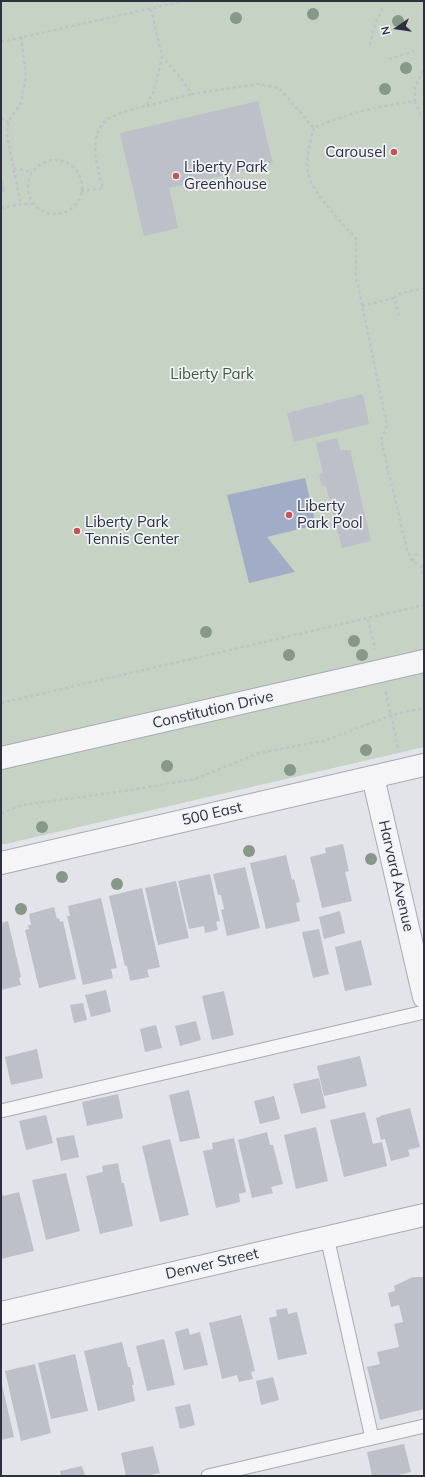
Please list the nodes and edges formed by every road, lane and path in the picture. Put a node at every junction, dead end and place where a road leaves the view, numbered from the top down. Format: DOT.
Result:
graph roads {
  1 [pos="184,1"];
  2 [pos="384,6"];
  3 [pos="151,9"];
  4 [pos="21,37"];
  5 [pos="1,42"];
  6 [pos="370,45"];
  7 [pos="418,50"];
  8 [pos="162,56"];
  9 [pos="389,58"];
  10 [pos="424,70"];
  11 [pos="192,94"];
  12 [pos="415,101"];
  13 [pos="146,106"];
  14 [pos="424,117"];
  15 [pos="1,118"];
  16 [pos="8,122"];
  17 [pos="314,128"];
  18 [pos="14,168"];
  19 [pos="32,172"];
  20 [pos="81,191"];
  21 [pos="21,204"];
  22 [pos="34,204"];
  23 [pos="1,208"];
  24 [pos="424,288"];
  25 [pos="394,298"];
  26 [pos="362,306"];
  27 [pos="400,318"];
  28 [pos="419,551"];
  29 [pos="412,561"];
  30 [pos="424,579"];
  31 [pos="424,605"];
  32 [pos="368,619"];
  33 [pos="376,654"];
  34 [pos="424,661"];
  35 [pos="385,689"];
  36 [pos="1,703"];
  37 [pos="424,708"];
  38 [pos="391,715"];
  39 [pos="399,752"];
  40 [pos="1,758"];
  41 [pos="424,766"];
  42 [pos="373,777"];
  43 [pos="1,813"];
  44 [pos="1,863"];
  45 [pos="424,997"];
  46 [pos="424,1012"];
  47 [pos="1,1111"];
  48 [pos="424,1215"];
  49 [pos="327,1237"];
  50 [pos="1,1313"];
  51 [pos="424,1426"];
  52 [pos="372,1438"];
  53 [pos="208,1476"];
  1 -- 3 [label="path"];
  2 -- 6 [label="path"];
  3 -- 4 [label="path"];
  3 -- 8 [label="path"];
  4 -- 5 [label="path"];
  4 -- 16 [label="path"];
  7 -- 9 [label="path"];
  8 -- 11 [label="path"];
  8 -- 13 [label="path"];
  10 -- 12 [label="path"];
  11 -- 13 [label="path"];
  11 -- 17 [label="path"];
  12 -- 14 [label="path"];
  12 -- 17 [label="path"];
  13 -- 20 [label="path"];
  15 -- 16 [label="path"];
  16 -- 18 [label="path"];
  17 -- 26 [label="path"];
  18 -- 19 [label="path"];
  18 -- 21 [label="path"];
  19 -- 20 [label="path"];
  19 -- 22 [label="path"];
  20 -- 22 [label="path"];
  21 -- 22 [label="path"];
  21 -- 23 [label="path"];
  24 -- 25 [label="path"];
  25 -- 26 [label="path"];
  25 -- 27 [label="path"];
  26 -- 29 [label="path"];
  28 -- 29 [label="path"];
  29 -- 30 [label="path"];
  31 -- 32 [label="path"];
  32 -- 33 [label="path"];
  32 -- 36 [label="path"];
  34 -- 40 [label="street, Constitution Drive"];
  35 -- 38 [label="path"];
  37 -- 38 [label="path"];
  38 -- 39 [label="path"];
  38 -- 43 [label="path"];
  41 -- 42 [label="street, 500 East"];
  42 -- 44 [label="street, 500 East"];
  42 -- 45 [label="street, Harvard Avenue"];
  46 -- 47 [label="lane"];
  48 -- 49 [label="street, Denver Street"];
  49 -- 50 [label="street, Denver Street"];
  49 -- 52 [label="lane"];
  51 -- 52 [label="lane"];
  52 -- 53 [label="lane"];
}
